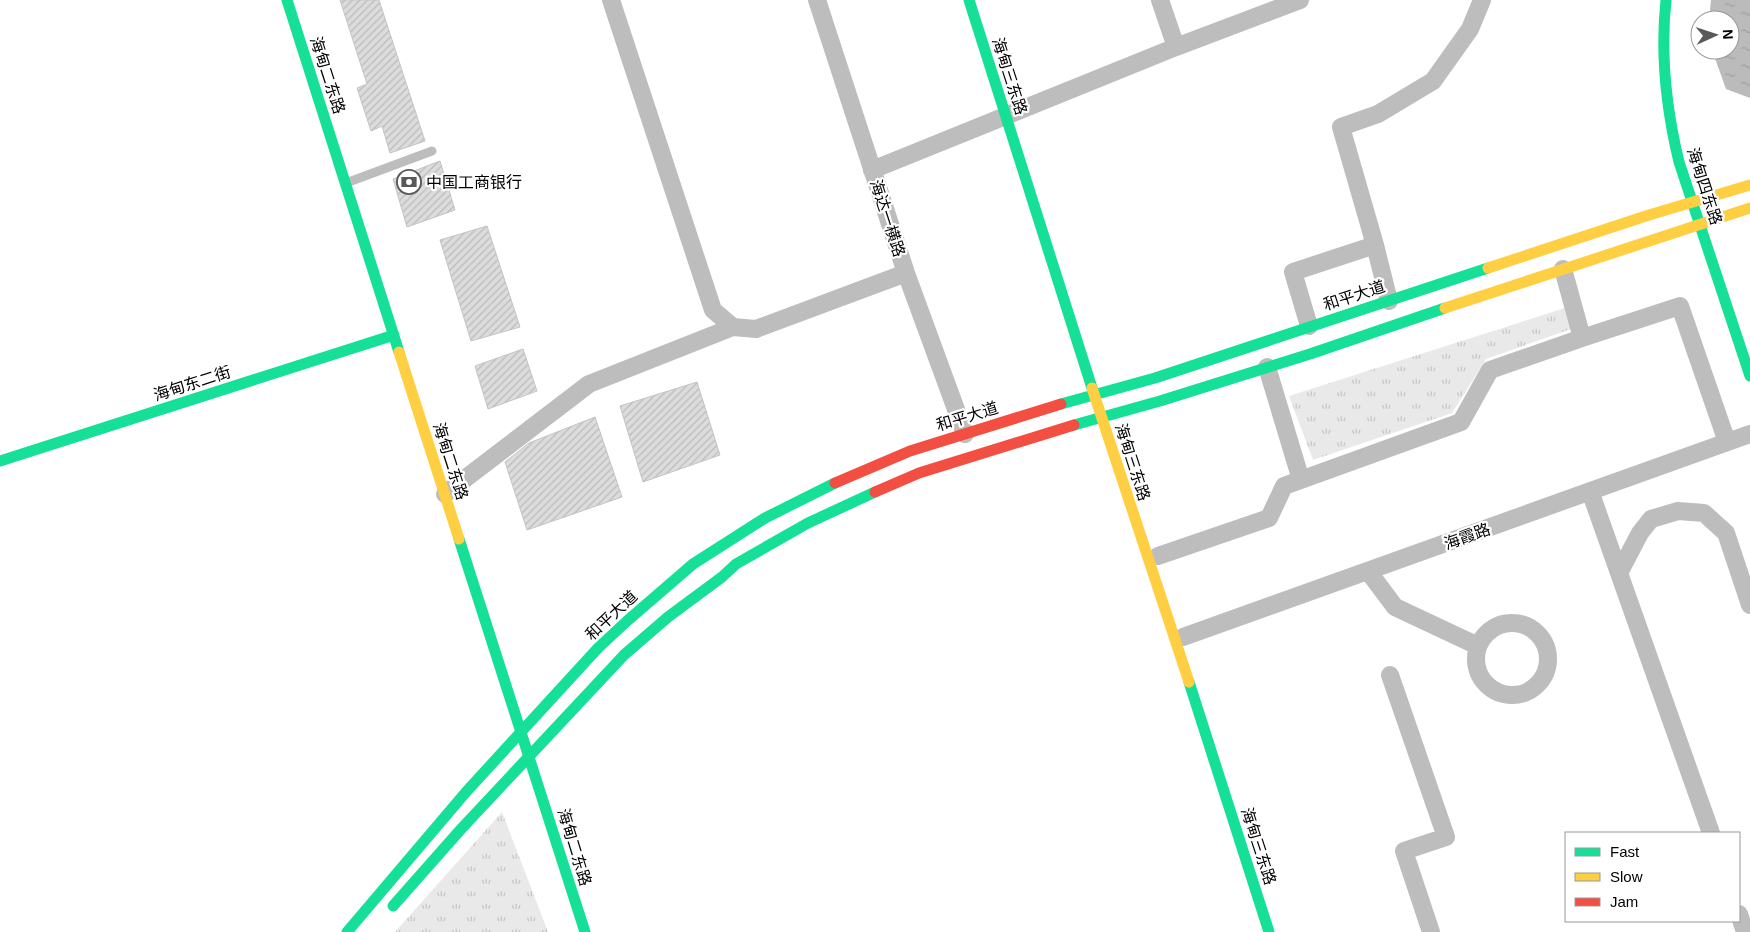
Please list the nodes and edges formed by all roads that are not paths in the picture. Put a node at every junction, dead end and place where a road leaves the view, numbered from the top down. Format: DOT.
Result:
graph roads {
  1 [pos="277,0"];
  2 [pos="287,0"];
  3 [pos="611,0"];
  4 [pos="817,0"];
  5 [pos="969,0"];
  6 [pos="1160,0"];
  7 [pos="1300,0"];
  8 [pos="1482,0"];
  9 [pos="1666,0"];
  10 [pos="1176,47"];
  11 [pos="1017,111"];
  12 [pos="432,151"];
  13 [pos="872,170"];
  14 [pos="341,185"];
  15 [pos="1750,185"];
  16 [pos="1692,202"];
  17 [pos="1750,208"];
  18 [pos="1709,209"];
  19 [pos="1700,224"];
  20 [pos="1376,245"];
  21 [pos="1563,269"];
  22 [pos="906,273"];
  23 [pos="1389,301"];
  24 [pos="1309,326"];
  25 [pos="733,327"];
  26 [pos="389,334"];
  27 [pos="1582,338"];
  28 [pos="1267,367"];
  29 [pos="1750,376"];
  30 [pos="1108,386"];
  31 [pos="1094,395"];
  32 [pos="1101,417"];
  33 [pos="1118,417"];
  34 [pos="965,434"];
  35 [pos="1750,434"];
  36 [pos="1727,442"];
  37 [pos="0,454"];
  38 [pos="0,461"];
  39 [pos="1301,480"];
  40 [pos="1590,491"];
  41 [pos="445,494"];
  42 [pos="1143,508"];
  43 [pos="1158,556"];
  44 [pos="1368,571"];
  45 [pos="1619,573"];
  46 [pos="1750,604"];
  47 [pos="1183,637"];
  48 [pos="1478,646"];
  49 [pos="488,668"];
  50 [pos="1390,676"];
  51 [pos="506,727"];
  52 [pos="521,732"];
  53 [pos="510,744"];
  54 [pos="529,756"];
  55 [pos="518,768"];
  56 [pos="522,784"];
  57 [pos="1710,832"];
  58 [pos="386,913"];
  59 [pos="1740,917"];
  60 [pos="347,932"];
  61 [pos="585,932"];
  62 [pos="1269,932"];
  63 [pos="1278,932"];
  64 [pos="1431,932"];
  65 [pos="1745,932"];
  1 -- 14 [label="main road, 海甸二东路"];
  2 -- 14 [label="main road, 海甸二东路"];
  3 -- 25 [label="street"];
  4 -- 13 [label="street, 海达一横路"];
  5 -- 11 [label="main road, 海甸三东路"];
  6 -- 10 [label="street"];
  7 -- 10 [label="street"];
  8 -- 20 [label="street"];
  9 -- 16 [label="main road, 海甸四东路"];
  10 -- 11 [label="street"];
  11 -- 13 [label="street"];
  11 -- 31 [label="main road, 海甸三东路"];
  12 -- 14 [label="lane"];
  13 -- 22 [label="street, 海达一横路"];
  14 -- 26 [label="main road, 海甸二东路"];
  15 -- 18 [label="main road, 和平大道"];
  16 -- 18 [label="main road, 和平大道"];
  16 -- 19 [label="main road, 海甸四东路"];
  16 -- 23 [label="main road, 和平大道"];
  17 -- 18 [label="main road, 和平大道"];
  18 -- 19 [label="main road, 和平大道"];
  19 -- 21 [label="main road, 和平大道"];
  19 -- 29 [label="main road, 海甸四东路"];
  20 -- 23 [label="street"];
  20 -- 24 [label="street"];
  21 -- 27 [label="street"];
  21 -- 28 [label="main road, 和平大道"];
  22 -- 25 [label="street"];
  22 -- 34 [label="street, 海达一横路"];
  23 -- 24 [label="main road, 和平大道"];
  24 -- 30 [label="main road, 和平大道"];
  25 -- 41 [label="street"];
  26 -- 37 [label="main road, 海甸东二街"];
  26 -- 38 [label="main road, 海甸东二街"];
  26 -- 41 [label="main road, 海甸二东路"];
  26 -- 49 [label="main road, 海甸二东路"];
  27 -- 36 [label="street"];
  27 -- 39 [label="street"];
  28 -- 33 [label="main road, 和平大道"];
  28 -- 39 [label="street"];
  30 -- 31 [label="main road, 和平大道"];
  30 -- 33 [label="main road"];
  31 -- 32 [label="main road, 海甸三东路"];
  31 -- 34 [label="main road, 和平大道"];
  32 -- 33 [label="main road, 和平大道"];
  32 -- 54 [label="main road, 和平大道"];
  32 -- 62 [label="main road, 海甸三东路"];
  34 -- 52 [label="main road, 和平大道"];
  35 -- 36 [label="street, 海霞路"];
  36 -- 40 [label="street, 海霞路"];
  39 -- 43 [label="street"];
  40 -- 44 [label="street, 海霞路"];
  40 -- 45 [label="street"];
  41 -- 52 [label="main road, 海甸二东路"];
  42 -- 43 [label="main road"];
  43 -- 47 [label="main road"];
  44 -- 47 [label="street, 海霞路"];
  44 -- 48 [label="street"];
  45 -- 46 [label="street"];
  45 -- 57 [label="street"];
  47 -- 63 [label="main road"];
  48 -- 48 [label="street"];
  50 -- 64 [label="street"];
  51 -- 53 [label="main road"];
  52 -- 53 [label="main road, 和平大道"];
  52 -- 54 [label="main road, 海甸二东路"];
  53 -- 55 [label="main road"];
  53 -- 60 [label="main road, 和平大道"];
  54 -- 55 [label="main road, 和平大道"];
  54 -- 61 [label="main road, 海甸二东路"];
  55 -- 56 [label="main road"];
  55 -- 58 [label="main road, 和平大道"];
  59 -- 65 [label="street"];
}
